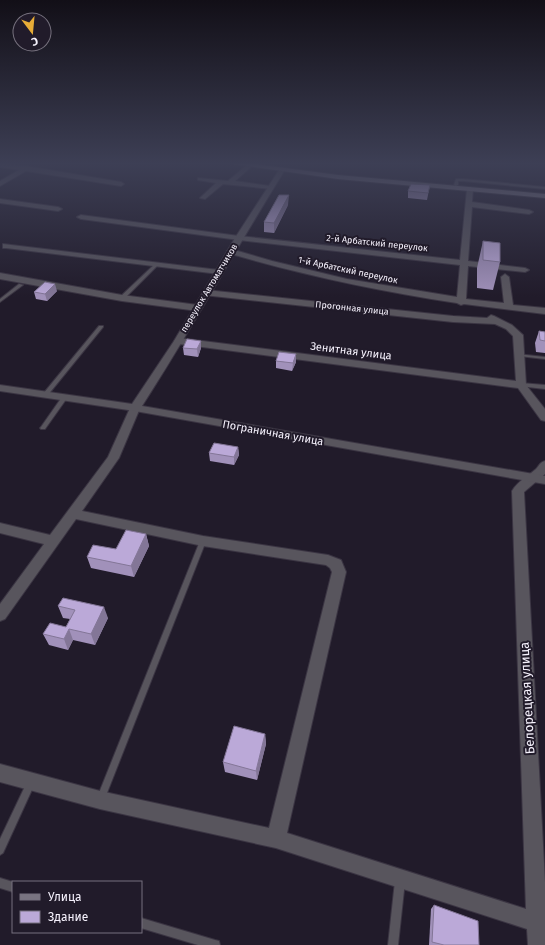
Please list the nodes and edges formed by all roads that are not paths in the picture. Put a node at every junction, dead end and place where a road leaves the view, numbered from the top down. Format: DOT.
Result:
graph roads {
  1 [pos="51,208"];
  2 [pos="258,208"];
  3 [pos="469,208"];
  4 [pos="500,208"];
  5 [pos="58,209"];
  6 [pos="529,212"];
  7 [pos="81,217"];
  8 [pos="239,238"];
  9 [pos="3,246"];
  10 [pos="231,251"];
  11 [pos="465,263"];
  12 [pos="157,264"];
  13 [pos="525,270"];
  14 [pos="219,272"];
  15 [pos="0,276"];
  16 [pos="505,277"];
  17 [pos="21,285"];
  18 [pos="206,293"];
  19 [pos="122,298"];
  20 [pos="0,301"];
  21 [pos="461,302"];
  22 [pos="509,307"];
  23 [pos="198,308"];
  24 [pos="545,311"];
  25 [pos="498,321"];
  26 [pos="100,327"];
  27 [pos="178,340"];
  28 [pos="519,355"];
  29 [pos="545,358"];
  30 [pos="521,386"];
  31 [pos="545,387"];
  32 [pos="0,388"];
  33 [pos="45,395"];
  34 [pos="64,398"];
  35 [pos="135,408"];
  36 [pos="545,418"];
  37 [pos="43,428"];
  38 [pos="545,464"];
  39 [pos="538,479"];
  40 [pos="72,514"];
  41 [pos="0,528"];
  42 [pos="53,541"];
  43 [pos="203,542"];
  44 [pos="0,615"];
  45 [pos="0,773"];
  46 [pos="32,781"];
  47 [pos="100,800"];
  48 [pos="276,839"];
  49 [pos="0,850"];
  50 [pos="400,879"];
  51 [pos="0,883"];
  52 [pos="12,886"];
  53 [pos="537,922"];
  54 [pos="142,924"];
  55 [pos="216,945"];
  56 [pos="393,945"];
  57 [pos="538,945"];
  1 -- 5 [label="street"];
  2 -- 8 [label="street, переулок Автоматчиков"];
  3 -- 11 [label="street"];
  4 -- 6 [label="street"];
  7 -- 8 [label="street, 2-й Арбатский переулок"];
  8 -- 10 [label="street, переулок Автоматчиков"];
  8 -- 11 [label="street, 2-й Арбатский переулок"];
  9 -- 12 [label="street"];
  10 -- 14 [label="street, переулок Автоматчиков"];
  10 -- 21 [label="street, 1-й Арбатский переулок"];
  11 -- 13 [label="street, 2-й Арбатский переулок"];
  11 -- 21 [label="street"];
  12 -- 14 [label="street"];
  12 -- 19 [label="lane"];
  14 -- 18 [label="street, переулок Автоматчиков"];
  15 -- 19 [label="street"];
  16 -- 22 [label="street"];
  17 -- 20 [label="lane"];
  18 -- 23 [label="street, переулок Автоматчиков"];
  18 -- 25 [label="street, Прогонная улица"];
  19 -- 23 [label="street"];
  21 -- 22 [label="street"];
  21 -- 25 [label="street"];
  22 -- 24 [label="street"];
  23 -- 27 [label="street, переулок Автоматчиков"];
  25 -- 28 [label="street"];
  26 -- 33 [label="lane"];
  27 -- 30 [label="street, Зенитная улица"];
  27 -- 35 [label="street, переулок Автоматчиков"];
  28 -- 29 [label="lane"];
  28 -- 30 [label="street"];
  30 -- 31 [label="lane"];
  30 -- 36 [label="street"];
  32 -- 33 [label="street, Пограничная улица"];
  33 -- 34 [label="street, Пограничная улица"];
  34 -- 35 [label="street, Пограничная улица"];
  34 -- 37 [label="lane"];
  35 -- 39 [label="street, Пограничная улица"];
  35 -- 40 [label="street, переулок Автоматчиков"];
  38 -- 39 [label="street, Белорецкая улица"];
  39 -- 53 [label="street, Белорецкая улица"];
  40 -- 42 [label="street, переулок Автоматчиков"];
  40 -- 43 [label="street"];
  41 -- 42 [label="street"];
  42 -- 44 [label="street, переулок Автоматчиков"];
  43 -- 47 [label="lane"];
  43 -- 48 [label="street"];
  45 -- 46 [label="street"];
  46 -- 47 [label="street"];
  46 -- 49 [label="lane"];
  47 -- 48 [label="street"];
  48 -- 50 [label="street"];
  50 -- 53 [label="street"];
  50 -- 56 [label="lane"];
  51 -- 52 [label="lane"];
  53 -- 57 [label="street, Белорецкая улица"];
  54 -- 55 [label="lane"];
}
